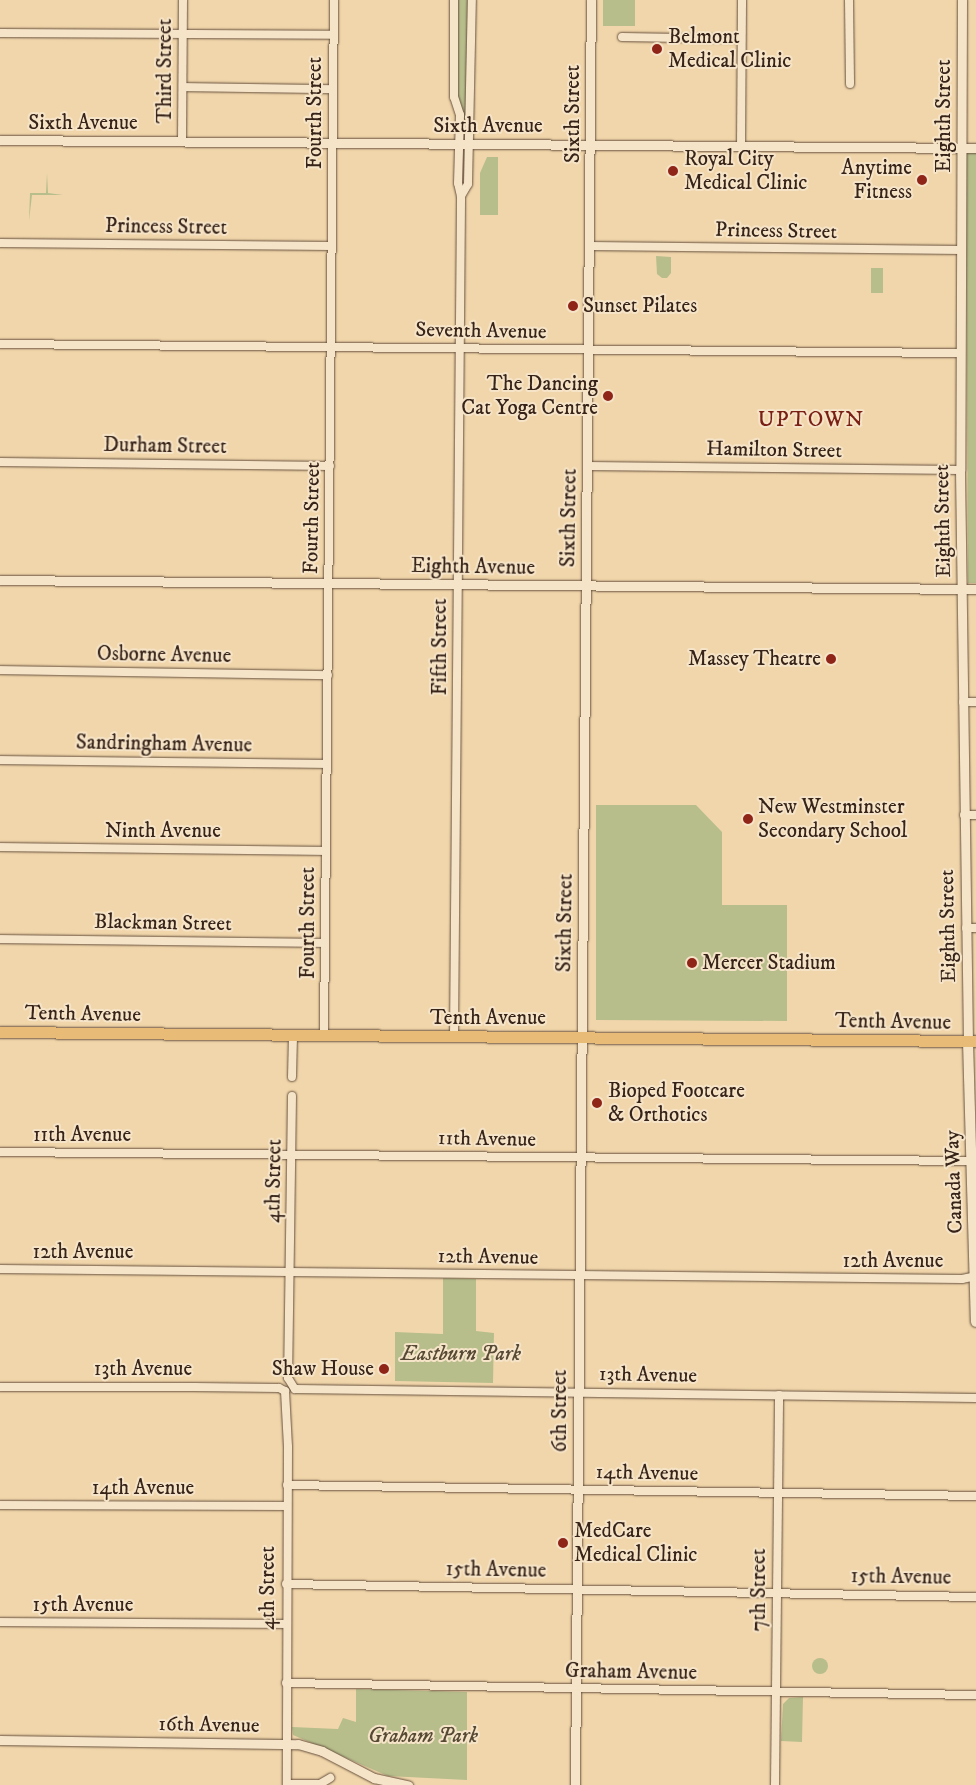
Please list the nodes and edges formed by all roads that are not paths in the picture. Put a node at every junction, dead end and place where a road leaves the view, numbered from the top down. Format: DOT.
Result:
graph roads {
  1 [pos="183,0"];
  2 [pos="334,0"];
  3 [pos="454,0"];
  4 [pos="472,0"];
  5 [pos="591,0"];
  6 [pos="742,0"];
  7 [pos="849,0"];
  8 [pos="962,0"];
  9 [pos="0,33"];
  10 [pos="183,34"];
  11 [pos="334,35"];
  12 [pos="622,37"];
  13 [pos="741,39"];
  14 [pos="850,84"];
  15 [pos="183,87"];
  16 [pos="332,89"];
  17 [pos="0,140"];
  18 [pos="182,142"];
  19 [pos="333,143"];
  20 [pos="459,143"];
  21 [pos="470,143"];
  22 [pos="590,145"];
  23 [pos="740,146"];
  24 [pos="961,148"];
  25 [pos="976,148"];
  26 [pos="461,196"];
  27 [pos="0,243"];
  28 [pos="332,246"];
  29 [pos="589,246"];
  30 [pos="962,250"];
  31 [pos="0,344"];
  32 [pos="331,347"];
  33 [pos="460,348"];
  34 [pos="588,350"];
  35 [pos="961,353"];
  36 [pos="0,462"];
  37 [pos="330,466"];
  38 [pos="587,466"];
  39 [pos="960,470"];
  40 [pos="0,580"];
  41 [pos="329,583"];
  42 [pos="458,585"];
  43 [pos="586,586"];
  44 [pos="961,588"];
  45 [pos="976,589"];
  46 [pos="0,670"];
  47 [pos="328,674"];
  48 [pos="963,702"];
  49 [pos="976,702"];
  50 [pos="0,760"];
  51 [pos="327,764"];
  52 [pos="964,815"];
  53 [pos="976,815"];
  54 [pos="0,848"];
  55 [pos="326,850"];
  56 [pos="966,928"];
  57 [pos="976,928"];
  58 [pos="0,939"];
  59 [pos="325,943"];
  60 [pos="0,1032"];
  61 [pos="293,1036"];
  62 [pos="324,1036"];
  63 [pos="454,1037"];
  64 [pos="582,1037"];
  65 [pos="972,1041"];
  66 [pos="292,1077"];
  67 [pos="292,1096"];
  68 [pos="0,1152"];
  69 [pos="292,1154"];
  70 [pos="580,1157"];
  71 [pos="973,1161"];
  72 [pos="0,1269"];
  73 [pos="290,1272"];
  74 [pos="579,1276"];
  75 [pos="976,1276"];
  76 [pos="976,1322"];
  77 [pos="0,1387"];
  78 [pos="288,1388"];
  79 [pos="578,1392"];
  80 [pos="779,1395"];
  81 [pos="976,1398"];
  82 [pos="287,1485"];
  83 [pos="577,1490"];
  84 [pos="778,1494"];
  85 [pos="976,1496"];
  86 [pos="0,1505"];
  87 [pos="286,1506"];
  88 [pos="286,1584"];
  89 [pos="577,1589"];
  90 [pos="777,1592"];
  91 [pos="976,1597"];
  92 [pos="0,1622"];
  93 [pos="286,1624"];
  94 [pos="286,1684"];
  95 [pos="576,1689"];
  96 [pos="776,1692"];
  97 [pos="976,1695"];
  98 [pos="0,1740"];
  99 [pos="287,1743"];
  100 [pos="330,1778"];
  101 [pos="287,1784"];
  102 [pos="408,1785"];
  103 [pos="574,1785"];
  104 [pos="775,1785"];
  1 -- 10 [label="street, Third Street"];
  2 -- 11 [label="street, Fourth Street"];
  3 -- 20 [label="street, Fifth Street"];
  4 -- 21 [label="street, Fifth Street"];
  5 -- 22 [label="street, Sixth Street"];
  6 -- 13 [label="street"];
  7 -- 14 [label="street"];
  8 -- 24 [label="street, Eighth Street"];
  9 -- 10 [label="street"];
  10 -- 11 [label="street"];
  10 -- 15 [label="street, Third Street"];
  11 -- 16 [label="street, Fourth Street"];
  12 -- 13 [label="street"];
  13 -- 23 [label="street"];
  15 -- 16 [label="street"];
  15 -- 18 [label="street, Third Street"];
  16 -- 19 [label="street, Fourth Street"];
  17 -- 18 [label="street, Sixth Avenue"];
  18 -- 19 [label="street, Sixth Avenue"];
  19 -- 20 [label="street, Sixth Avenue"];
  19 -- 28 [label="street, Fourth Street"];
  20 -- 21 [label="street, Sixth Avenue"];
  20 -- 26 [label="street, Fifth Street"];
  21 -- 22 [label="street, Sixth Avenue"];
  21 -- 26 [label="street, Fifth Street"];
  22 -- 23 [label="street, Sixth Avenue"];
  22 -- 29 [label="street, Sixth Street"];
  23 -- 24 [label="street, Sixth Avenue"];
  24 -- 25 [label="street, Sixth Avenue"];
  24 -- 30 [label="street, Eighth Street"];
  26 -- 33 [label="street, Fifth Street"];
  27 -- 28 [label="street, Princess Street"];
  28 -- 32 [label="street, Fourth Street"];
  29 -- 30 [label="street, Princess Street"];
  29 -- 34 [label="street, Sixth Street"];
  30 -- 35 [label="street, Eighth Street"];
  31 -- 32 [label="street, Seventh Avenue"];
  32 -- 33 [label="street, Seventh Avenue"];
  32 -- 37 [label="street, Fourth Street"];
  33 -- 34 [label="street, Seventh Avenue"];
  33 -- 42 [label="street, Fifth Street"];
  34 -- 35 [label="street, Seventh Avenue"];
  34 -- 38 [label="street, Sixth Street"];
  35 -- 39 [label="street, Eighth Street"];
  36 -- 37 [label="street, Durham Street"];
  37 -- 41 [label="street, Fourth Street"];
  38 -- 39 [label="street, Hamilton Street"];
  38 -- 43 [label="street, Sixth Street"];
  39 -- 44 [label="street, Eighth Street"];
  40 -- 41 [label="street, Eighth Avenue"];
  41 -- 42 [label="street, Eighth Avenue"];
  41 -- 47 [label="street, Fourth Street"];
  42 -- 43 [label="street, Eighth Avenue"];
  42 -- 63 [label="street, Fifth Street"];
  43 -- 44 [label="street, Eighth Avenue"];
  43 -- 64 [label="street, Sixth Street"];
  44 -- 45 [label="street, Eighth Avenue"];
  44 -- 48 [label="street, Eighth Street"];
  46 -- 47 [label="street, Osborne Avenue"];
  47 -- 51 [label="street, Fourth Street"];
  48 -- 49 [label="street"];
  48 -- 52 [label="street, Eighth Street"];
  50 -- 51 [label="street, Sandringham Avenue"];
  51 -- 55 [label="street, Fourth Street"];
  52 -- 53 [label="street"];
  52 -- 56 [label="street, Eighth Street"];
  54 -- 55 [label="street, Ninth Avenue"];
  55 -- 59 [label="street, Fourth Street"];
  56 -- 57 [label="street"];
  56 -- 65 [label="street, Eighth Street"];
  58 -- 59 [label="street, Blackman Street"];
  59 -- 62 [label="street, Fourth Street"];
  60 -- 61 [label="main road, Tenth Avenue"];
  61 -- 62 [label="main road, Tenth Avenue"];
  61 -- 66 [label="street"];
  62 -- 63 [label="main road, Tenth Avenue"];
  63 -- 64 [label="main road, Tenth Avenue"];
  64 -- 65 [label="main road, Tenth Avenue"];
  64 -- 70 [label="street, 6th Street"];
  65 -- 71 [label="main road, Canada Way"];
  67 -- 69 [label="street, 4th Street"];
  68 -- 69 [label="street, 11th Avenue"];
  69 -- 70 [label="street, 11th Avenue"];
  69 -- 73 [label="street, 4th Street"];
  70 -- 71 [label="street, 11th Avenue"];
  70 -- 74 [label="street, 6th Street"];
  71 -- 75 [label="main road, Canada Way"];
  72 -- 73 [label="street, 12th Avenue"];
  73 -- 74 [label="street, 12th Avenue"];
  73 -- 78 [label="street, 4th Street"];
  74 -- 75 [label="street, 12th Avenue"];
  74 -- 79 [label="street, 6th Street"];
  75 -- 76 [label="main road, Canada Way"];
  77 -- 78 [label="street, 13th Avenue"];
  78 -- 79 [label="street, 13th Avenue"];
  78 -- 82 [label="street, 4th Street"];
  79 -- 80 [label="street, 13th Avenue"];
  79 -- 83 [label="street, 6th Street"];
  80 -- 81 [label="street, 13th Avenue"];
  80 -- 84 [label="street, 7th Street"];
  82 -- 83 [label="street, 14th Avenue"];
  82 -- 87 [label="street, 4th Street"];
  83 -- 84 [label="street, 14th Avenue"];
  83 -- 89 [label="street, 6th Street"];
  84 -- 85 [label="street, 14th Avenue"];
  84 -- 90 [label="street, 7th Street"];
  86 -- 87 [label="street, 14th Avenue"];
  87 -- 88 [label="street, 4th Street"];
  88 -- 89 [label="street, 15th Avenue"];
  88 -- 93 [label="street, 4th Street"];
  89 -- 90 [label="street, 15th Avenue"];
  89 -- 95 [label="street, 6th Street"];
  90 -- 91 [label="street, 15th Avenue"];
  90 -- 96 [label="street, 7th Street"];
  92 -- 93 [label="street, 15th Avenue"];
  93 -- 94 [label="street, 4th Street"];
  94 -- 95 [label="street, Graham Avenue"];
  94 -- 99 [label="street, 4th Street"];
  95 -- 96 [label="street, Graham Avenue"];
  95 -- 103 [label="street, 6th Street"];
  96 -- 97 [label="street, Graham Avenue"];
  96 -- 104 [label="street, 7th Street"];
  98 -- 99 [label="street, 16th Avenue"];
  99 -- 101 [label="street, 4th Street"];
  99 -- 102 [label="street, 16th Avenue"];
  100 -- 101 [label="street"];
}
